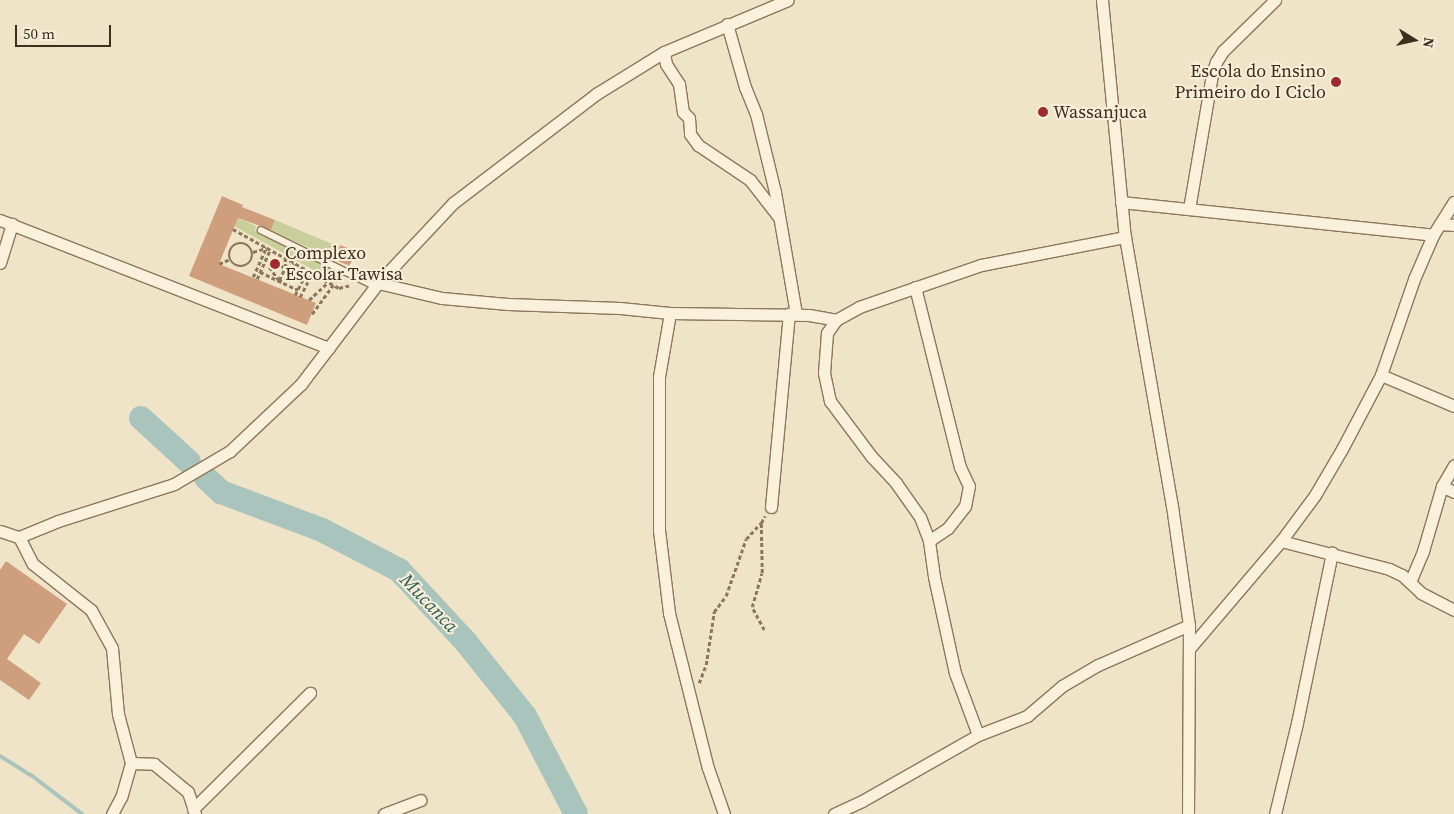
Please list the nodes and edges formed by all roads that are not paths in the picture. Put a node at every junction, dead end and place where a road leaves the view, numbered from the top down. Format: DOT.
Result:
graph roads {
  1 [pos="788,0"];
  2 [pos="1102,0"];
  3 [pos="1274,0"];
  4 [pos="727,24"];
  5 [pos="664,52"];
  6 [pos="1122,202"];
  7 [pos="1454,202"];
  8 [pos="1189,209"];
  9 [pos="779,217"];
  10 [pos="0,220"];
  11 [pos="12,224"];
  12 [pos="1440,224"];
  13 [pos="1454,225"];
  14 [pos="261,230"];
  15 [pos="1434,235"];
  16 [pos="1125,237"];
  17 [pos="0,263"];
  18 [pos="376,284"];
  19 [pos="916,287"];
  20 [pos="670,313"];
  21 [pos="793,314"];
  22 [pos="836,320"];
  23 [pos="330,348"];
  24 [pos="1381,375"];
  25 [pos="1454,406"];
  26 [pos="1454,465"];
  27 [pos="1442,486"];
  28 [pos="1454,492"];
  29 [pos="771,507"];
  30 [pos="0,531"];
  31 [pos="19,537"];
  32 [pos="929,541"];
  33 [pos="1281,541"];
  34 [pos="1332,553"];
  35 [pos="1410,582"];
  36 [pos="1454,610"];
  37 [pos="1189,625"];
  38 [pos="1189,649"];
  39 [pos="310,693"];
  40 [pos="978,736"];
  41 [pos="131,763"];
  42 [pos="420,800"];
  43 [pos="862,801"];
  44 [pos="194,811"];
  45 [pos="112,814"];
  46 [pos="384,814"];
  47 [pos="724,814"];
  48 [pos="834,814"];
  49 [pos="862,814"];
  50 [pos="1188,814"];
  51 [pos="1275,814"];
  1 -- 4 [label="street"];
  2 -- 6 [label="street"];
  3 -- 8 [label="street"];
  4 -- 5 [label="street"];
  4 -- 9 [label="street"];
  5 -- 9 [label="street"];
  5 -- 18 [label="street"];
  6 -- 8 [label="street"];
  6 -- 16 [label="street"];
  7 -- 12 [label="street"];
  8 -- 15 [label="street"];
  9 -- 21 [label="street"];
  10 -- 11 [label="street"];
  11 -- 17 [label="street"];
  11 -- 23 [label="street"];
  12 -- 13 [label="street"];
  12 -- 15 [label="street"];
  14 -- 18 [label="lane"];
  15 -- 24 [label="street"];
  16 -- 19 [label="street"];
  16 -- 37 [label="street"];
  18 -- 20 [label="street"];
  18 -- 23 [label="street"];
  19 -- 22 [label="street"];
  19 -- 32 [label="street"];
  20 -- 21 [label="street"];
  20 -- 47 [label="street"];
  21 -- 22 [label="street"];
  21 -- 29 [label="street"];
  22 -- 32 [label="street"];
  23 -- 31 [label="street"];
  24 -- 25 [label="street"];
  24 -- 33 [label="street"];
  26 -- 27 [label="street"];
  27 -- 28 [label="street"];
  27 -- 35 [label="street"];
  30 -- 31 [label="street"];
  31 -- 41 [label="street"];
  32 -- 40 [label="street"];
  33 -- 34 [label="street"];
  33 -- 38 [label="street"];
  34 -- 35 [label="street"];
  34 -- 51 [label="street"];
  35 -- 36 [label="street"];
  37 -- 38 [label="street"];
  37 -- 40 [label="street"];
  38 -- 50 [label="street"];
  39 -- 44 [label="street"];
  40 -- 43 [label="street"];
  41 -- 44 [label="street"];
  41 -- 45 [label="street"];
  42 -- 46 [label="street"];
  43 -- 48 [label="street"];
  43 -- 49 [label="street"];
}
